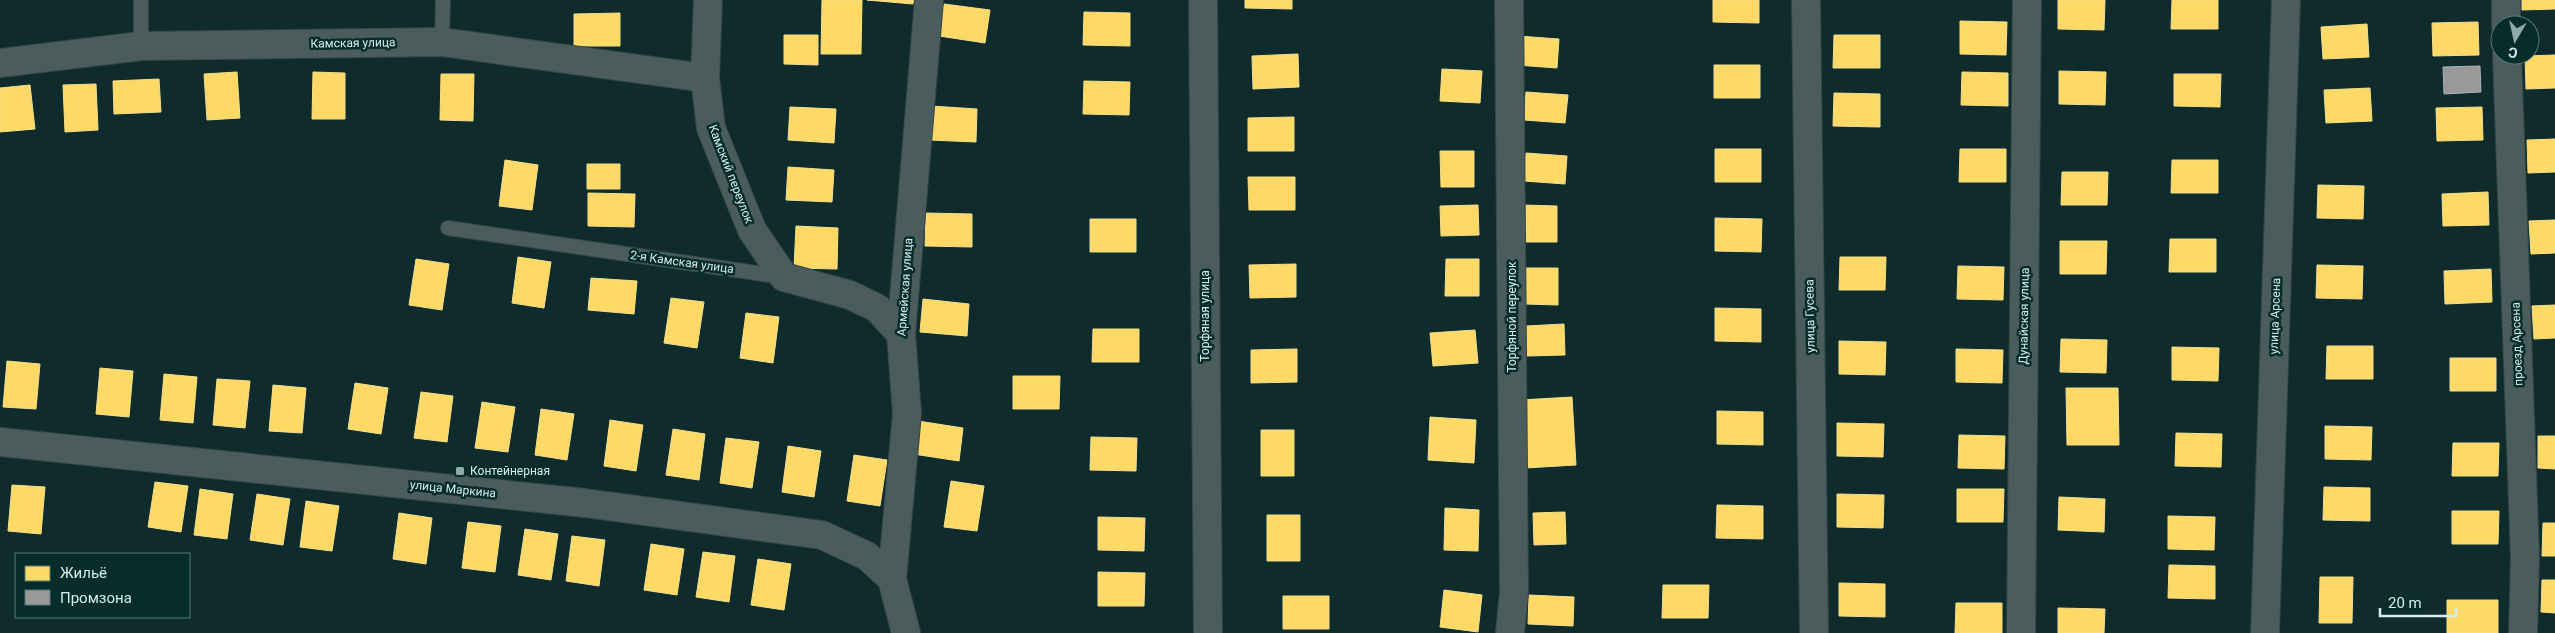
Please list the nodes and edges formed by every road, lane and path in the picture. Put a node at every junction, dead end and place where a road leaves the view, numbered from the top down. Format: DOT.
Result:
graph roads {
  1 [pos="141,0"];
  2 [pos="443,0"];
  3 [pos="708,0"];
  4 [pos="929,0"];
  5 [pos="1203,0"];
  6 [pos="1510,0"];
  7 [pos="1806,0"];
  8 [pos="2027,0"];
  9 [pos="2286,0"];
  10 [pos="2506,0"];
  11 [pos="2506,15"];
  12 [pos="442,42"];
  13 [pos="142,46"];
  14 [pos="0,63"];
  15 [pos="2508,65"];
  16 [pos="705,78"];
  17 [pos="448,228"];
  18 [pos="784,277"];
  19 [pos="901,334"];
  20 [pos="0,442"];
  21 [pos="892,579"];
  22 [pos="906,633"];
  23 [pos="1208,633"];
  24 [pos="1510,633"];
  25 [pos="1814,633"];
  26 [pos="2021,633"];
  27 [pos="2265,633"];
  28 [pos="2522,633"];
  1 -- 13 [label="lane"];
  2 -- 12 [label="lane"];
  3 -- 16 [label="street, Камский переулок"];
  4 -- 19 [label="street, Армейская улица"];
  5 -- 23 [label="street, Торфяная улица"];
  6 -- 24 [label="street, Торфяной переулок"];
  7 -- 25 [label="street, улица Гусева"];
  8 -- 26 [label="street, Дунайская улица"];
  9 -- 27 [label="street, улица Арсена"];
  10 -- 11 [label="street"];
  12 -- 13 [label="street, Камская улица"];
  12 -- 16 [label="street, Камская улица"];
  13 -- 14 [label="street, Камская улица"];
  15 -- 28 [label="street, проезд Арсена"];
  16 -- 18 [label="street, Камский переулок"];
  17 -- 18 [label="lane, 2-я Камская улица"];
  18 -- 19 [label="street, 2-я Камская улица"];
  19 -- 21 [label="street, Армейская улица"];
  20 -- 21 [label="street, улица Маркина"];
  21 -- 22 [label="street, Армейская улица"];
}
